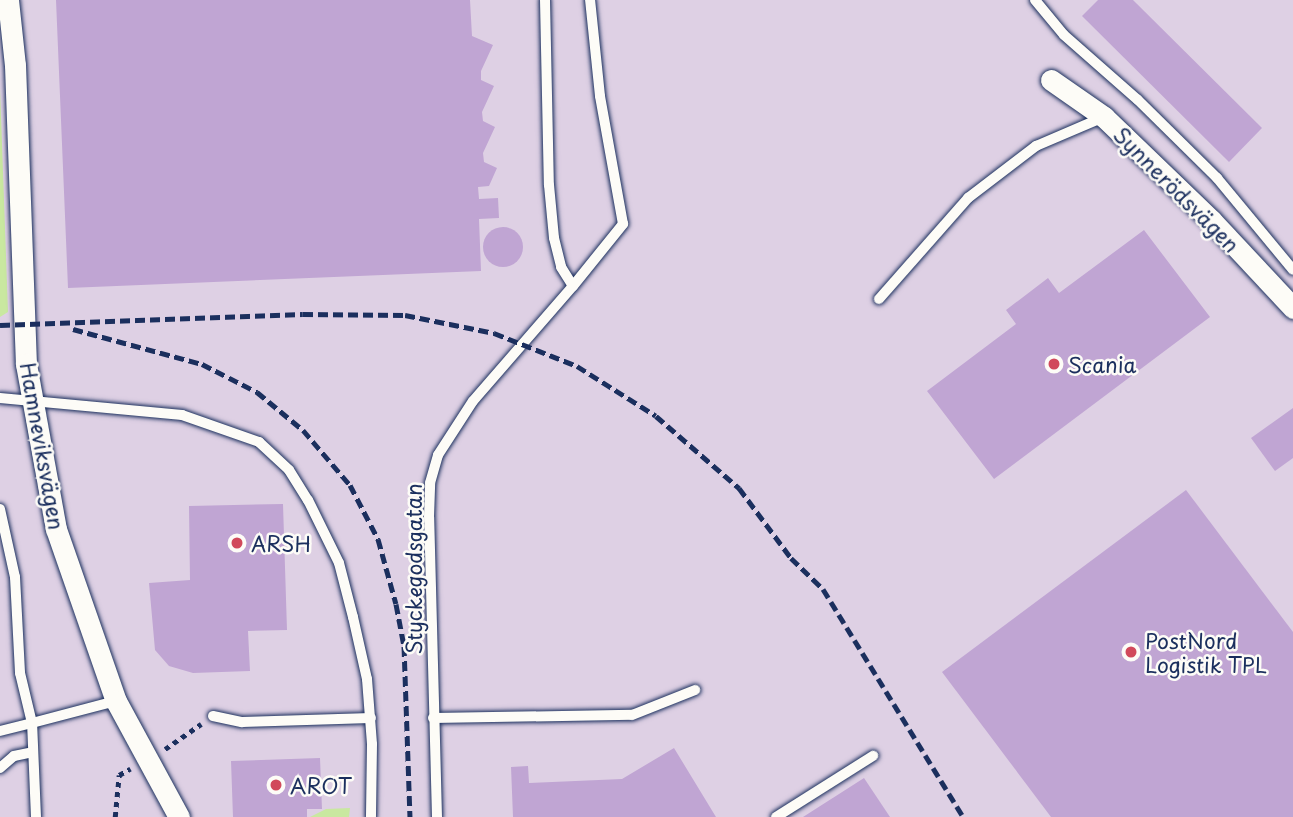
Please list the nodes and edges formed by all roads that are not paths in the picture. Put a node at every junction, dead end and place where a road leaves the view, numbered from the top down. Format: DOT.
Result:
graph roads {
  1 [pos="8,0"];
  2 [pos="545,0"];
  3 [pos="590,0"];
  4 [pos="1035,0"];
  5 [pos="1051,80"];
  6 [pos="1104,117"];
  7 [pos="1293,270"];
  8 [pos="573,286"];
  9 [pos="879,299"];
  10 [pos="1293,308"];
  11 [pos="0,398"];
  12 [pos="32,403"];
  13 [pos="0,509"];
  14 [pos="695,690"];
  15 [pos="116,701"];
  16 [pos="213,716"];
  17 [pos="371,718"];
  18 [pos="433,718"];
  19 [pos="32,723"];
  20 [pos="0,731"];
  21 [pos="33,752"];
  22 [pos="873,756"];
  23 [pos="0,768"];
  24 [pos="36,817"];
  25 [pos="179,817"];
  26 [pos="371,817"];
  27 [pos="437,817"];
  28 [pos="776,817"];
  1 -- 12 [label="street, Hamneviksvägen"];
  2 -- 8 [label="lane"];
  3 -- 8 [label="lane, Styckegodsgatan"];
  4 -- 7 [label="lane"];
  5 -- 6 [label="street, Synnerödsvägen"];
  6 -- 9 [label="lane"];
  6 -- 10 [label="street, Synnerödsvägen"];
  8 -- 18 [label="lane, Styckegodsgatan"];
  11 -- 12 [label="lane"];
  12 -- 15 [label="street, Hamneviksvägen"];
  12 -- 17 [label="lane"];
  13 -- 19 [label="lane"];
  14 -- 18 [label="lane"];
  15 -- 19 [label="lane"];
  15 -- 25 [label="street, Hamneviksvägen"];
  16 -- 17 [label="lane"];
  17 -- 26 [label="lane"];
  18 -- 27 [label="lane, Styckegodsgatan"];
  19 -- 20 [label="lane"];
  19 -- 21 [label="lane"];
  21 -- 23 [label="lane"];
  21 -- 24 [label="lane"];
  22 -- 28 [label="lane"];
}
